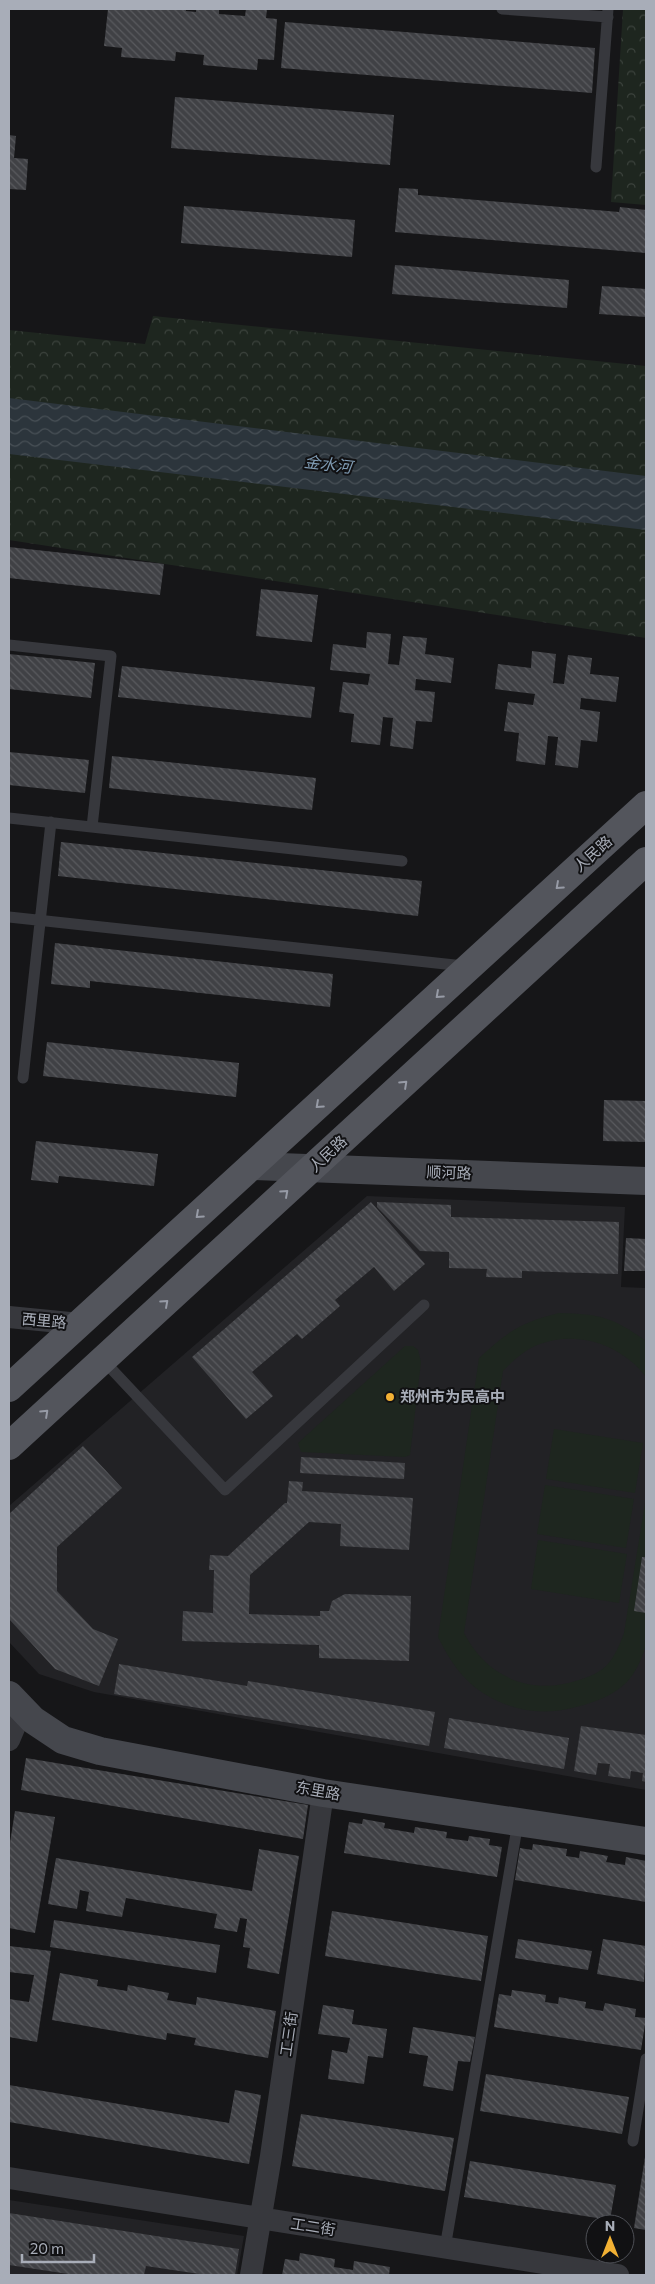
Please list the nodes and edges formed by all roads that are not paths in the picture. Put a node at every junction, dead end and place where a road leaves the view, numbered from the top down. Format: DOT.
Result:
graph roads {
  1 [pos="502,9"];
  2 [pos="608,13"];
  3 [pos="596,167"];
  4 [pos="9,645"];
  5 [pos="646,806"];
  6 [pos="9,818"];
  7 [pos="51,822"];
  8 [pos="92,827"];
  9 [pos="402,861"];
  10 [pos="646,861"];
  11 [pos="9,917"];
  12 [pos="40,921"];
  13 [pos="470,967"];
  14 [pos="22,1078"];
  15 [pos="252,1166"];
  16 [pos="312,1168"];
  17 [pos="646,1181"];
  18 [pos="424,1305"];
  19 [pos="9,1317"];
  20 [pos="80,1324"];
  21 [pos="103,1360"];
  22 [pos="9,1388"];
  23 [pos="9,1446"];
  24 [pos="15,1702"];
  25 [pos="9,1740"];
  26 [pos="323,1793"];
  27 [pos="518,1822"];
  28 [pos="646,1841"];
  29 [pos="646,2059"];
  30 [pos="633,2141"];
  31 [pos="9,2178"];
  32 [pos="261,2218"];
  33 [pos="445,2248"];
  34 [pos="252,2275"];
  35 [pos="618,2275"];
  1 -- 2 [label="lane"];
  2 -- 3 [label="lane"];
  4 -- 8 [label="lane"];
  5 -- 13 [label="main road, 人民路, one-way"];
  6 -- 7 [label="lane"];
  7 -- 8 [label="lane"];
  7 -- 12 [label="lane"];
  8 -- 9 [label="lane"];
  16 -- 10 [label="main road, 人民路, one-way"];
  11 -- 12 [label="lane"];
  12 -- 13 [label="lane"];
  12 -- 14 [label="lane"];
  13 -- 15 [label="main road, 人民路, one-way"];
  15 -- 16 [label="street, 顺河路"];
  15 -- 20 [label="main road, 人民路, one-way"];
  16 -- 17 [label="street, 顺河路"];
  21 -- 16 [label="main road, 人民路, one-way"];
  18 -- 21 [label="lane"];
  19 -- 20 [label="street, 西里路"];
  20 -- 22 [label="main road, 人民路"];
  23 -- 21 [label="main road, 人民路, one-way"];
  24 -- 25 [label="street"];
  24 -- 26 [label="street, 东里路"];
  26 -- 27 [label="street, 东里路"];
  26 -- 32 [label="street, 工三街"];
  27 -- 28 [label="street, 东里路"];
  27 -- 33 [label="lane"];
  29 -- 30 [label="lane"];
  31 -- 32 [label="street, 工二街"];
  32 -- 33 [label="street, 工二街"];
  32 -- 34 [label="street, 工三街"];
  33 -- 35 [label="street, 工二街"];
}
